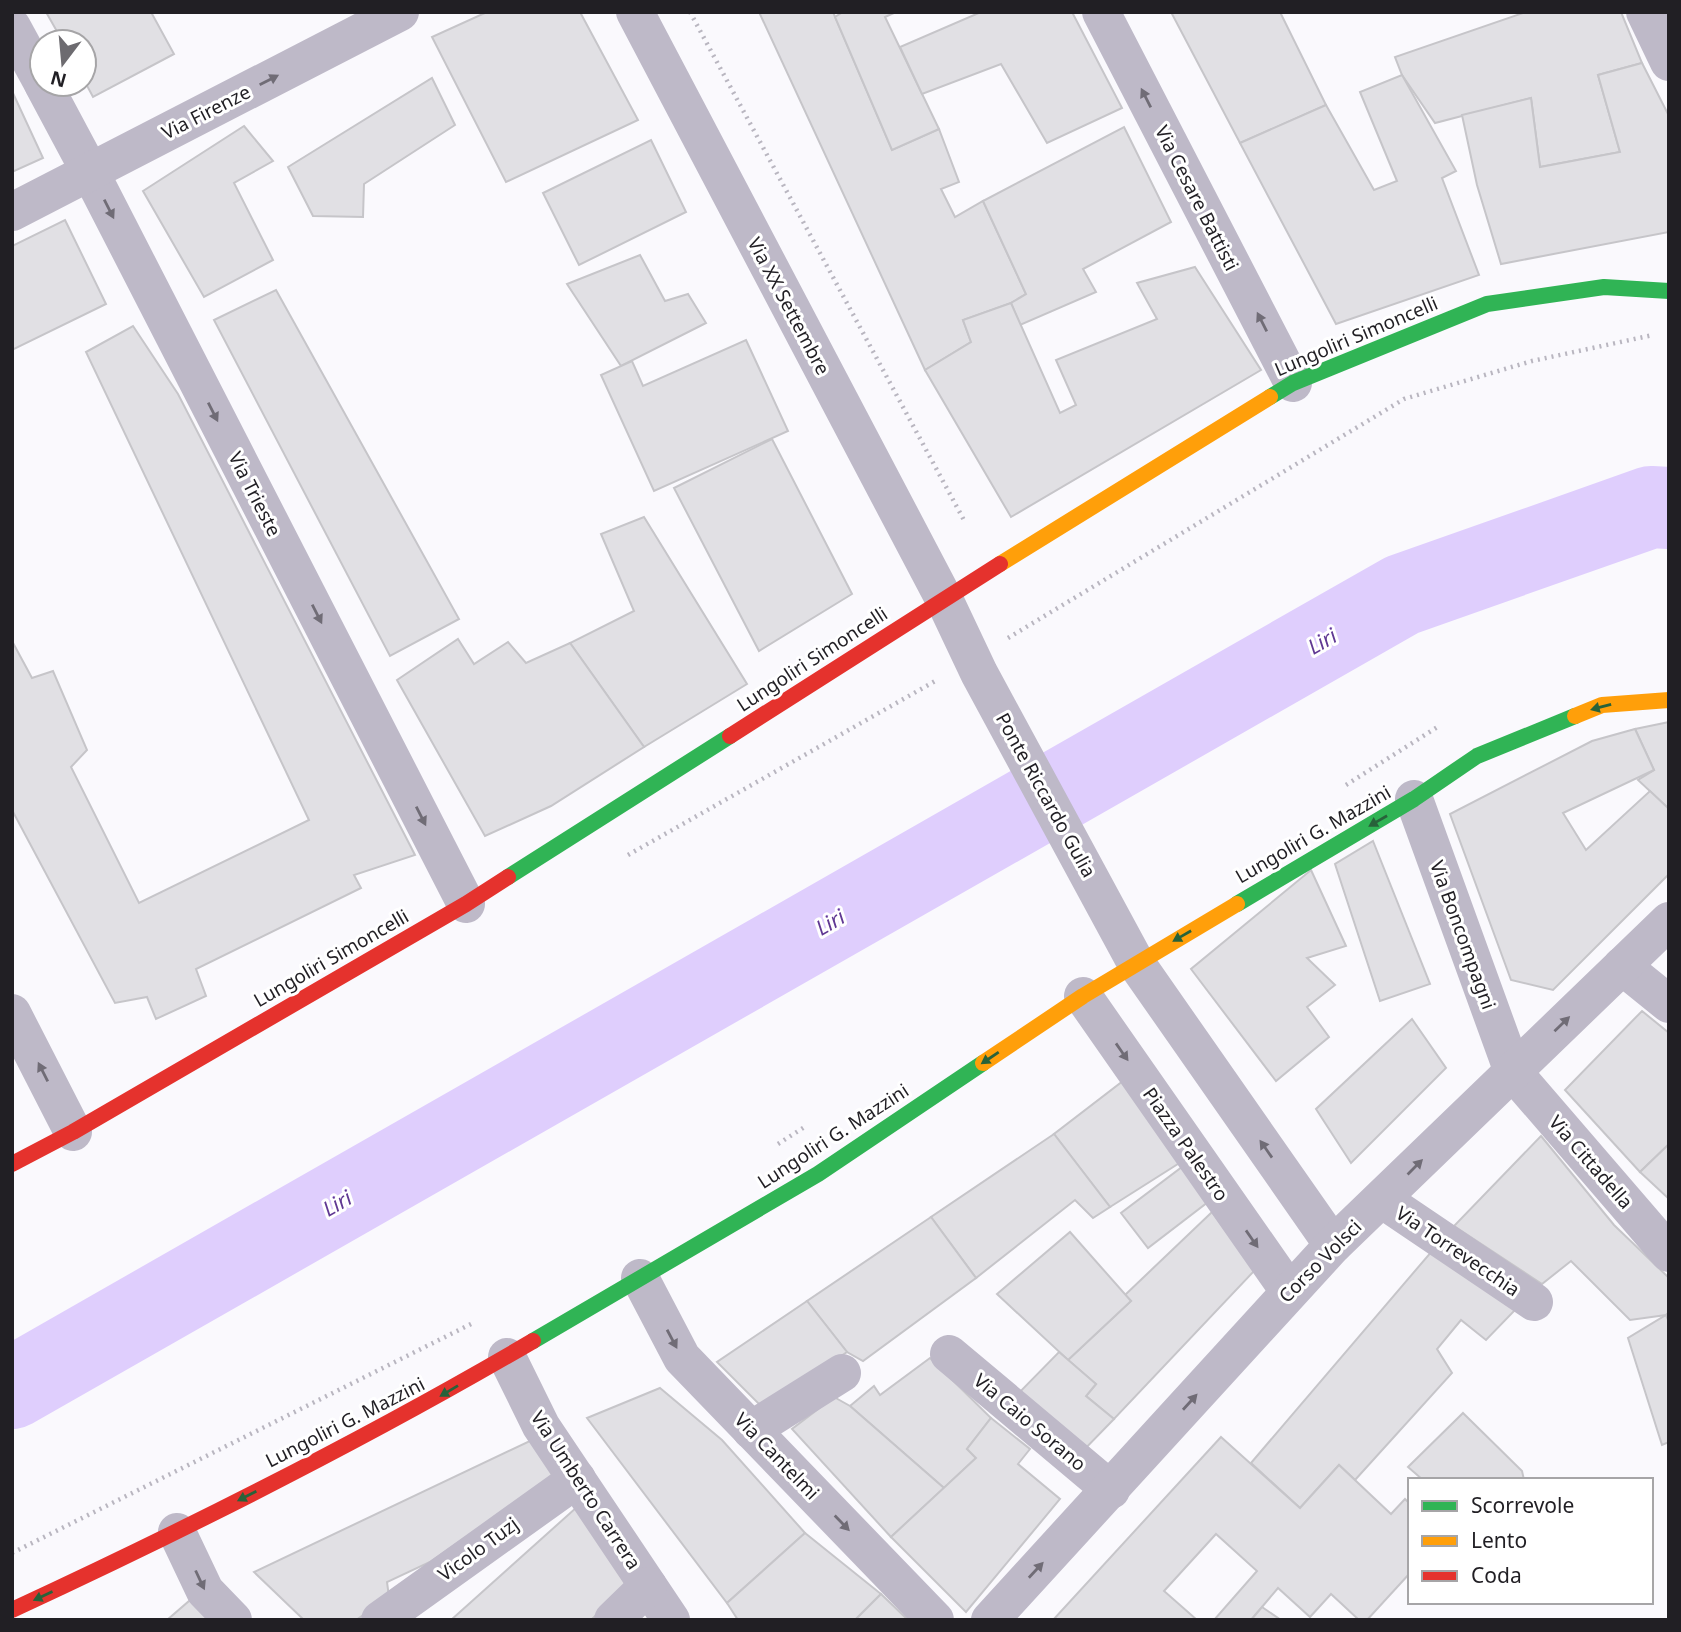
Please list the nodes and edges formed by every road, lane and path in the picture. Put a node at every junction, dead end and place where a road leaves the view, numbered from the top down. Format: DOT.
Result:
graph roads {
  1 [pos="400,12"];
  2 [pos="635,12"];
  3 [pos="690,12"];
  4 [pos="1101,12"];
  5 [pos="1645,12"];
  6 [pos="12,27"];
  7 [pos="28,57"];
  8 [pos="1669,62"];
  9 [pos="50,98"];
  10 [pos="90,172"];
  11 [pos="12,212"];
  12 [pos="1669,290"];
  13 [pos="1667,332"];
  14 [pos="1293,383"];
  15 [pos="965,522"];
  16 [pos="944,599"];
  17 [pos="976,666"];
  18 [pos="1669,700"];
  19 [pos="1445,724"];
  20 [pos="1341,789"];
  21 [pos="1414,799"];
  22 [pos="617,862"];
  23 [pos="466,904"];
  24 [pos="1669,921"];
  25 [pos="1136,963"];
  26 [pos="1622,966"];
  27 [pos="1083,996"];
  28 [pos="1669,1004"];
  29 [pos="12,1013"];
  30 [pos="1513,1072"];
  31 [pos="817,1119"];
  32 [pos="73,1132"];
  33 [pos="770,1149"];
  34 [pos="12,1164"];
  35 [pos="1382,1200"];
  36 [pos="1333,1245"];
  37 [pos="1669,1253"];
  38 [pos="640,1278"];
  39 [pos="1289,1291"];
  40 [pos="1534,1302"];
  41 [pos="482,1318"];
  42 [pos="949,1354"];
  43 [pos="507,1357"];
  44 [pos="842,1373"];
  45 [pos="751,1430"];
  46 [pos="577,1479"];
  47 [pos="1111,1490"];
  48 [pos="177,1532"];
  49 [pos="12,1553"];
  50 [pos="648,1586"];
  51 [pos="12,1610"];
  52 [pos="233,1620"];
  53 [pos="380,1620"];
  54 [pos="612,1620"];
  55 [pos="671,1620"];
  56 [pos="935,1620"];
  57 [pos="990,1620"];
  10 -- 1 [label="street, Via Firenze, one-way"];
  2 -- 16 [label="street, Via XX Settembre"];
  3 -- 15 [label="path"];
  14 -- 4 [label="street, Via Cesare Battisti, one-way"];
  5 -- 8 [label="street"];
  6 -- 7 [label="street, Via Trieste"];
  9 -- 10 [label="street, Via Trieste"];
  10 -- 11 [label="street, Via Firenze"];
  10 -- 23 [label="street, Via Trieste, one-way"];
  12 -- 14 [label="street, Lungoliri Simoncelli"];
  13 -- 17 [label="path"];
  14 -- 16 [label="street, Lungoliri Simoncelli"];
  16 -- 17 [label="street, Via XX Settembre"];
  16 -- 23 [label="street, Lungoliri Simoncelli"];
  17 -- 22 [label="path"];
  17 -- 25 [label="street, Ponte Riccardo Gulia"];
  18 -- 21 [label="street, Lungoliri G. Mazzini, one-way"];
  19 -- 20 [label="path"];
  21 -- 25 [label="street, Lungoliri G. Mazzini, one-way"];
  21 -- 30 [label="street, Via Boncompagni"];
  23 -- 32 [label="street, Lungoliri Simoncelli"];
  24 -- 26 [label="street, Corso Volsci"];
  25 -- 27 [label="street, Lungoliri G. Mazzini"];
  36 -- 25 [label="street, one-way"];
  26 -- 28 [label="street"];
  30 -- 26 [label="street, Corso Volsci, one-way"];
  27 -- 38 [label="street, Lungoliri G. Mazzini, one-way"];
  27 -- 39 [label="street, Piazza Palestro, one-way"];
  32 -- 29 [label="street, one-way"];
  35 -- 30 [label="street, Corso Volsci, one-way"];
  30 -- 37 [label="street, Via Cittadella"];
  31 -- 33 [label="path"];
  32 -- 34 [label="street, Lungoliri Simoncelli"];
  35 -- 36 [label="street, Corso Volsci"];
  35 -- 40 [label="street, Via Torrevecchia"];
  36 -- 39 [label="street, Corso Volsci"];
  38 -- 43 [label="street, Lungoliri G. Mazzini"];
  38 -- 45 [label="street, Via Cantelmi, one-way"];
  47 -- 39 [label="street, Corso Volsci, one-way"];
  41 -- 49 [label="path"];
  42 -- 47 [label="street, Via Caio Sorano"];
  43 -- 46 [label="street, Via Umberto Carrera"];
  43 -- 48 [label="street, Lungoliri G. Mazzini, one-way"];
  44 -- 45 [label="street"];
  45 -- 56 [label="street, Via Cantelmi, one-way"];
  46 -- 50 [label="street, Via Umberto Carrera"];
  46 -- 53 [label="street, Vicolo Tuzj"];
  57 -- 47 [label="street, Corso Volsci, one-way"];
  48 -- 51 [label="street, Lungoliri G. Mazzini, one-way"];
  48 -- 52 [label="street, one-way"];
  50 -- 54 [label="street"];
  50 -- 55 [label="street, Via Umberto Carrera"];
}
